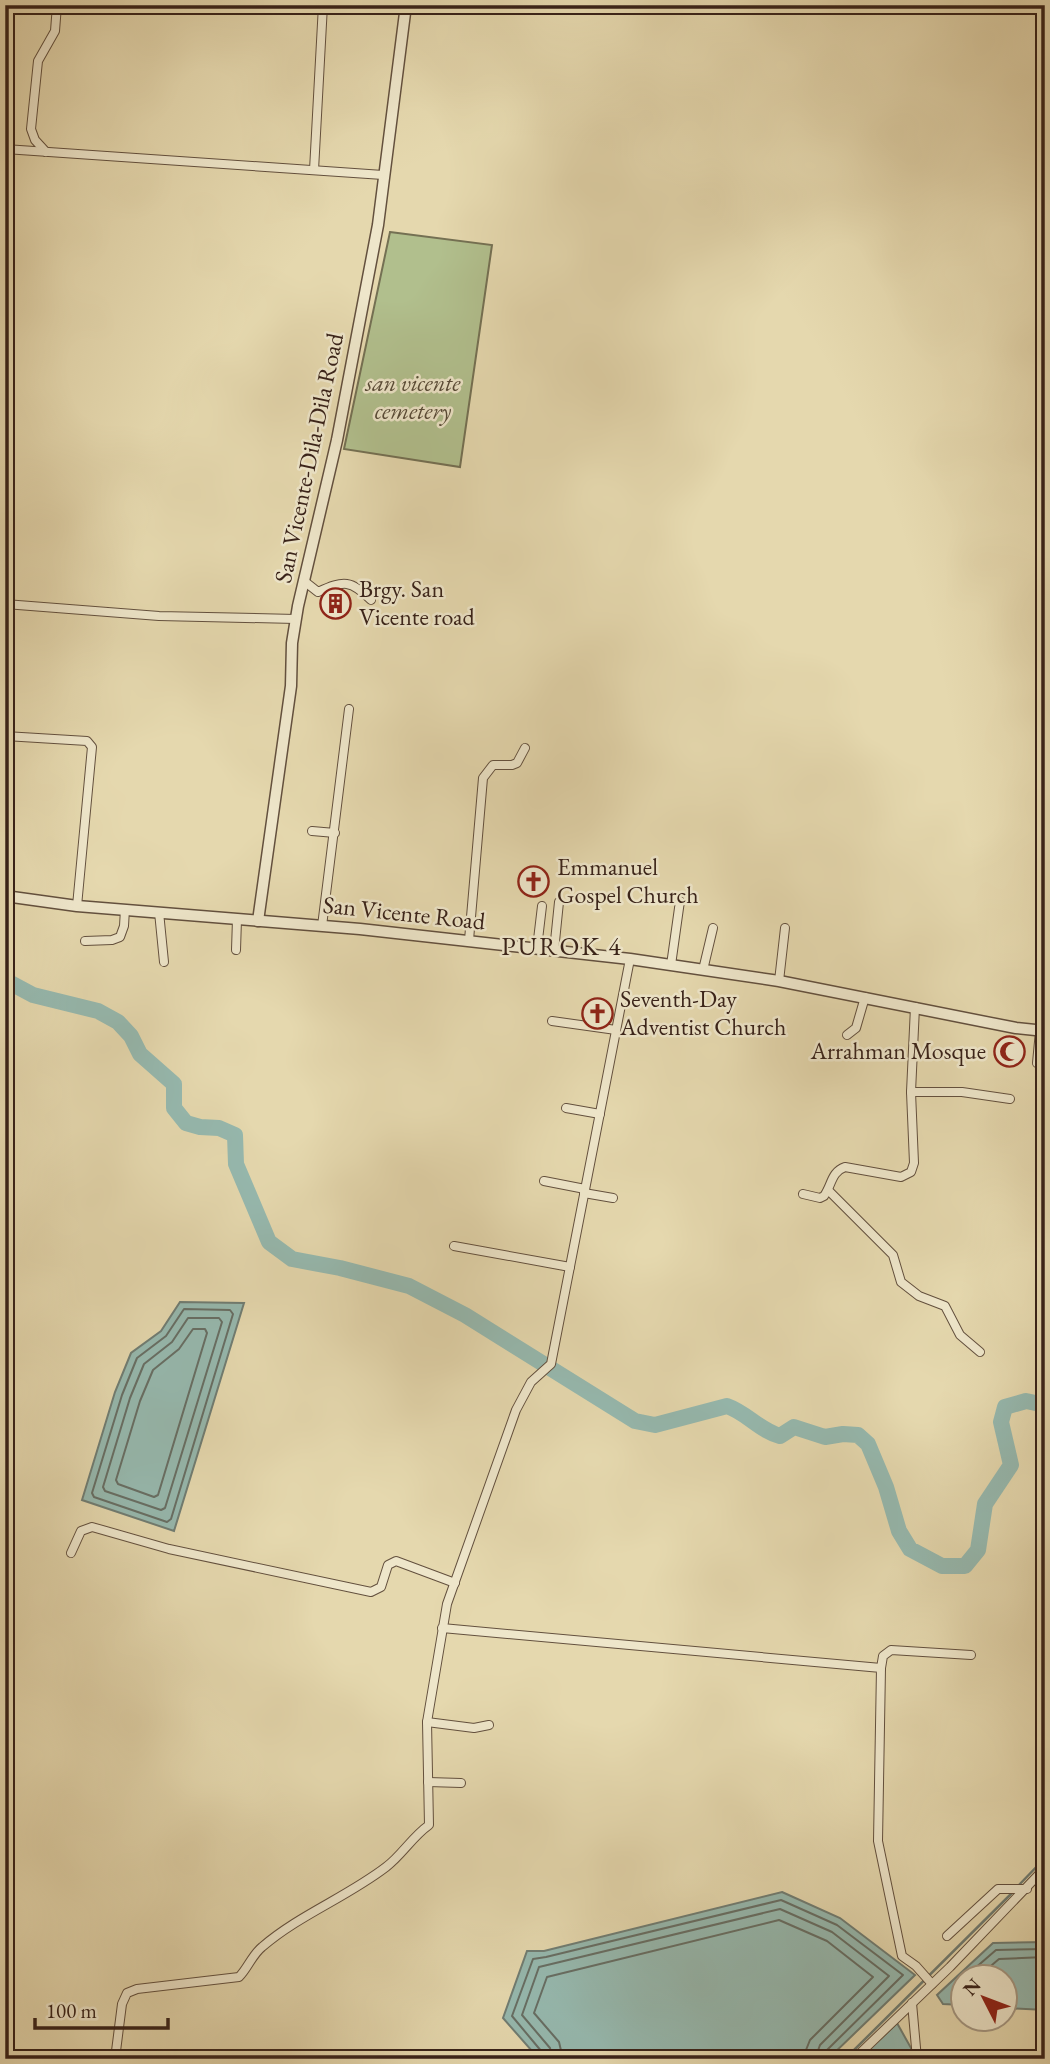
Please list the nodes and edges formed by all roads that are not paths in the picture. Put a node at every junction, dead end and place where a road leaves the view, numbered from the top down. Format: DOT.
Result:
graph roads {
  1 [pos="57,5"];
  2 [pos="323,5"];
  3 [pos="406,5"];
  4 [pos="5,149"];
  5 [pos="46,152"];
  6 [pos="314,170"];
  7 [pos="383,175"];
  8 [pos="304,581"];
  9 [pos="371,600"];
  10 [pos="5,604"];
  11 [pos="296,619"];
  12 [pos="349,709"];
  13 [pos="5,736"];
  14 [pos="525,748"];
  15 [pos="312,831"];
  16 [pos="335,833"];
  17 [pos="5,896"];
  18 [pos="680,901"];
  19 [pos="559,902"];
  20 [pos="77,906"];
  21 [pos="542,906"];
  22 [pos="125,909"];
  23 [pos="159,912"];
  24 [pos="237,919"];
  25 [pos="258,920"];
  26 [pos="322,926"];
  27 [pos="713,928"];
  28 [pos="785,928"];
  29 [pos="469,940"];
  30 [pos="85,941"];
  31 [pos="537,948"];
  32 [pos="236,950"];
  33 [pos="554,950"];
  34 [pos="630,959"];
  35 [pos="164,962"];
  36 [pos="671,965"];
  37 [pos="703,970"];
  38 [pos="779,981"];
  39 [pos="865,997"];
  40 [pos="915,1007"];
  41 [pos="552,1021"];
  42 [pos="616,1030"];
  43 [pos="1042,1031"];
  44 [pos="847,1035"];
  45 [pos="1037,1063"];
  46 [pos="911,1092"];
  47 [pos="1010,1099"];
  48 [pos="566,1108"];
  49 [pos="600,1114"];
  50 [pos="544,1181"];
  51 [pos="828,1190"];
  52 [pos="585,1191"];
  53 [pos="803,1194"];
  54 [pos="613,1198"];
  55 [pos="454,1246"];
  56 [pos="570,1267"];
  57 [pos="980,1352"];
  58 [pos="71,1553"];
  59 [pos="455,1583"];
  60 [pos="442,1628"];
  61 [pos="971,1655"];
  62 [pos="880,1668"];
  63 [pos="427,1722"];
  64 [pos="489,1725"];
  65 [pos="428,1782"];
  66 [pos="461,1783"];
  67 [pos="1045,1868"];
  68 [pos="1022,1889"];
  69 [pos="947,1936"];
  70 [pos="928,1980"];
  71 [pos="912,2003"];
  72 [pos="115,2059"];
  73 [pos="854,2059"];
  74 [pos="917,2059"];
  1 -- 5 [label="street"];
  2 -- 6 [label="street"];
  3 -- 7 [label="street, San Vicente-Dila-Dila Road"];
  4 -- 5 [label="street"];
  5 -- 6 [label="street"];
  6 -- 7 [label="street"];
  7 -- 8 [label="street, San Vicente-Dila-Dila Road"];
  8 -- 9 [label="street"];
  8 -- 11 [label="street, San Vicente-Dila-Dila Road"];
  10 -- 11 [label="street"];
  11 -- 25 [label="street, San Vicente-Dila-Dila Road"];
  12 -- 16 [label="street"];
  13 -- 20 [label="street"];
  14 -- 29 [label="street"];
  15 -- 16 [label="street"];
  16 -- 26 [label="street"];
  17 -- 20 [label="street, San Vicente Road"];
  18 -- 36 [label="street"];
  19 -- 33 [label="street"];
  20 -- 22 [label="street, San Vicente Road"];
  21 -- 31 [label="street"];
  22 -- 23 [label="street, San Vicente Road"];
  22 -- 30 [label="street"];
  23 -- 24 [label="street, San Vicente Road"];
  23 -- 35 [label="street"];
  24 -- 25 [label="street, San Vicente Road"];
  24 -- 32 [label="street"];
  25 -- 26 [label="street, San Vicente Road"];
  26 -- 29 [label="street, San Vicente Road"];
  27 -- 37 [label="street"];
  28 -- 38 [label="street"];
  29 -- 31 [label="street, San Vicente Road"];
  31 -- 33 [label="street, San Vicente Road"];
  33 -- 34 [label="street, San Vicente Road"];
  34 -- 36 [label="street, San Vicente Road"];
  34 -- 42 [label="street"];
  36 -- 37 [label="street, San Vicente Road"];
  37 -- 38 [label="street, San Vicente Road"];
  38 -- 39 [label="street, San Vicente Road"];
  39 -- 40 [label="street, San Vicente Road"];
  39 -- 44 [label="street"];
  40 -- 43 [label="street, San Vicente Road"];
  40 -- 46 [label="street"];
  41 -- 42 [label="street"];
  42 -- 49 [label="street"];
  43 -- 45 [label="street"];
  46 -- 47 [label="street"];
  46 -- 51 [label="street"];
  48 -- 49 [label="street"];
  49 -- 52 [label="street"];
  50 -- 52 [label="street"];
  51 -- 53 [label="street"];
  51 -- 57 [label="street"];
  52 -- 54 [label="street"];
  52 -- 56 [label="street"];
  55 -- 56 [label="street"];
  56 -- 59 [label="street"];
  58 -- 59 [label="street"];
  59 -- 60 [label="street"];
  60 -- 62 [label="street"];
  60 -- 63 [label="street"];
  61 -- 62 [label="street"];
  62 -- 70 [label="street"];
  63 -- 64 [label="street"];
  63 -- 65 [label="street"];
  65 -- 66 [label="street"];
  65 -- 72 [label="street"];
  67 -- 68 [label="street"];
  68 -- 69 [label="street"];
  68 -- 70 [label="street"];
  70 -- 71 [label="street"];
  71 -- 73 [label="street"];
  71 -- 74 [label="street"];
}
